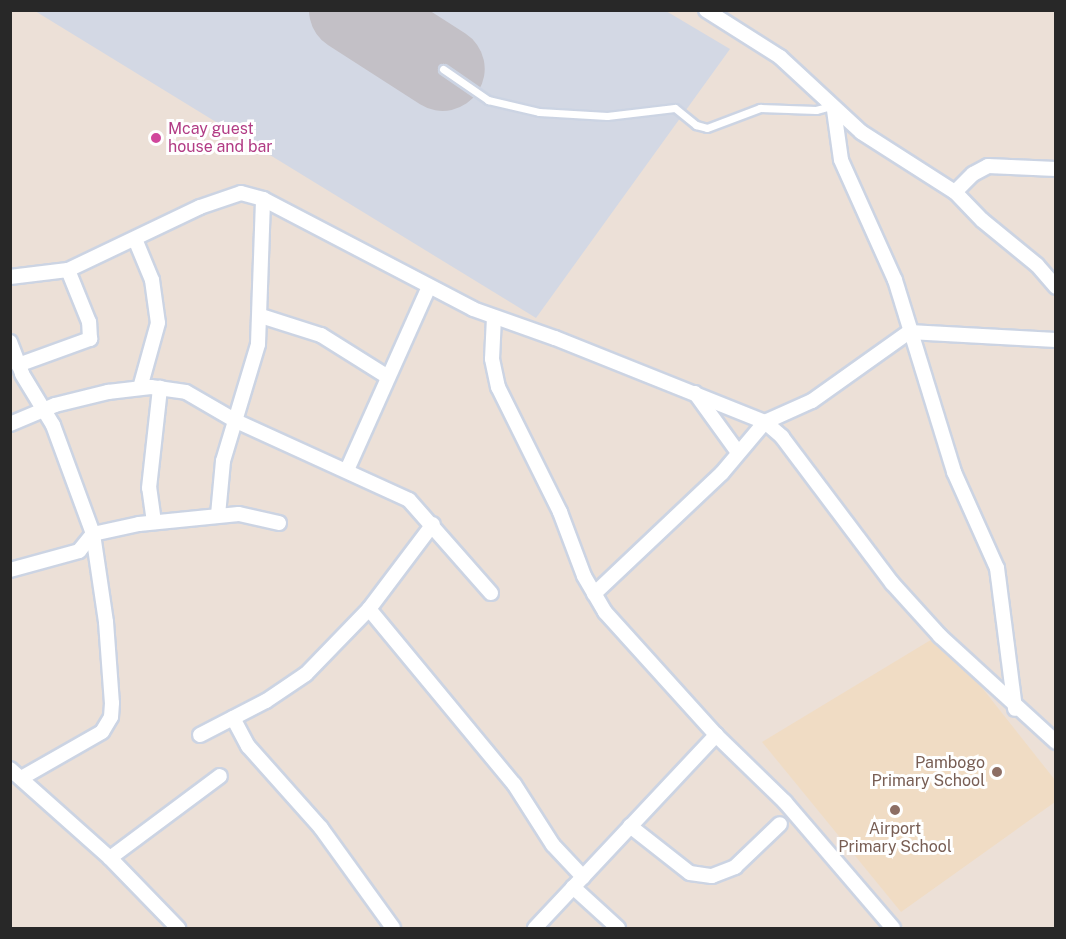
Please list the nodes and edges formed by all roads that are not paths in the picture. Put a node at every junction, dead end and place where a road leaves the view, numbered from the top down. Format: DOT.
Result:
graph roads {
  1 [pos="706,10"];
  2 [pos="443,69"];
  3 [pos="833,108"];
  4 [pos="1056,169"];
  5 [pos="955,192"];
  6 [pos="263,199"];
  7 [pos="135,239"];
  8 [pos="68,270"];
  9 [pos="10,277"];
  10 [pos="429,287"];
  11 [pos="1056,287"];
  12 [pos="261,316"];
  13 [pos="494,317"];
  14 [pos="909,332"];
  15 [pos="1056,340"];
  16 [pos="10,342"];
  17 [pos="18,365"];
  18 [pos="388,377"];
  19 [pos="140,388"];
  20 [pos="160,388"];
  21 [pos="694,393"];
  22 [pos="44,408"];
  23 [pos="236,421"];
  24 [pos="765,422"];
  25 [pos="10,424"];
  26 [pos="737,451"];
  27 [pos="347,470"];
  28 [pos="218,515"];
  29 [pos="154,522"];
  30 [pos="279,523"];
  31 [pos="433,524"];
  32 [pos="93,534"];
  33 [pos="10,570"];
  34 [pos="491,593"];
  35 [pos="594,594"];
  36 [pos="369,609"];
  37 [pos="1015,709"];
  38 [pos="233,718"];
  39 [pos="200,735"];
  40 [pos="716,735"];
  41 [pos="1056,742"];
  42 [pos="10,769"];
  43 [pos="220,776"];
  44 [pos="23,777"];
  45 [pos="780,824"];
  46 [pos="630,825"];
  47 [pos="110,858"];
  48 [pos="578,882"];
  49 [pos="171,927"];
  50 [pos="393,928"];
  51 [pos="535,928"];
  52 [pos="618,928"];
  53 [pos="893,928"];
  1 -- 3 [label="street"];
  2 -- 3 [label="lane"];
  3 -- 5 [label="street"];
  3 -- 14 [label="street"];
  4 -- 5 [label="street"];
  5 -- 11 [label="street"];
  6 -- 7 [label="street"];
  6 -- 10 [label="street"];
  6 -- 12 [label="street"];
  7 -- 8 [label="street"];
  7 -- 19 [label="street"];
  8 -- 9 [label="street"];
  8 -- 17 [label="street"];
  10 -- 13 [label="street"];
  10 -- 18 [label="street"];
  12 -- 18 [label="street"];
  12 -- 23 [label="street"];
  13 -- 21 [label="street"];
  13 -- 35 [label="street"];
  14 -- 15 [label="street"];
  14 -- 24 [label="street"];
  14 -- 37 [label="street"];
  16 -- 17 [label="street"];
  17 -- 22 [label="street"];
  18 -- 27 [label="street"];
  19 -- 20 [label="street"];
  19 -- 22 [label="street"];
  20 -- 23 [label="street"];
  20 -- 29 [label="street"];
  21 -- 24 [label="street"];
  21 -- 26 [label="street"];
  22 -- 25 [label="street"];
  22 -- 32 [label="street"];
  23 -- 27 [label="street"];
  23 -- 28 [label="street"];
  24 -- 26 [label="street"];
  24 -- 37 [label="street"];
  26 -- 35 [label="street"];
  27 -- 31 [label="street"];
  28 -- 29 [label="street"];
  28 -- 30 [label="street"];
  29 -- 32 [label="street"];
  31 -- 34 [label="street"];
  31 -- 36 [label="street"];
  32 -- 33 [label="street"];
  32 -- 44 [label="street"];
  35 -- 40 [label="street"];
  36 -- 38 [label="street"];
  36 -- 48 [label="street"];
  37 -- 41 [label="street"];
  38 -- 39 [label="street"];
  38 -- 50 [label="street"];
  40 -- 46 [label="street"];
  40 -- 53 [label="street"];
  42 -- 44 [label="street"];
  43 -- 47 [label="street"];
  44 -- 47 [label="street"];
  45 -- 46 [label="street"];
  46 -- 48 [label="street"];
  47 -- 49 [label="street"];
  48 -- 51 [label="street"];
  48 -- 52 [label="street"];
}
